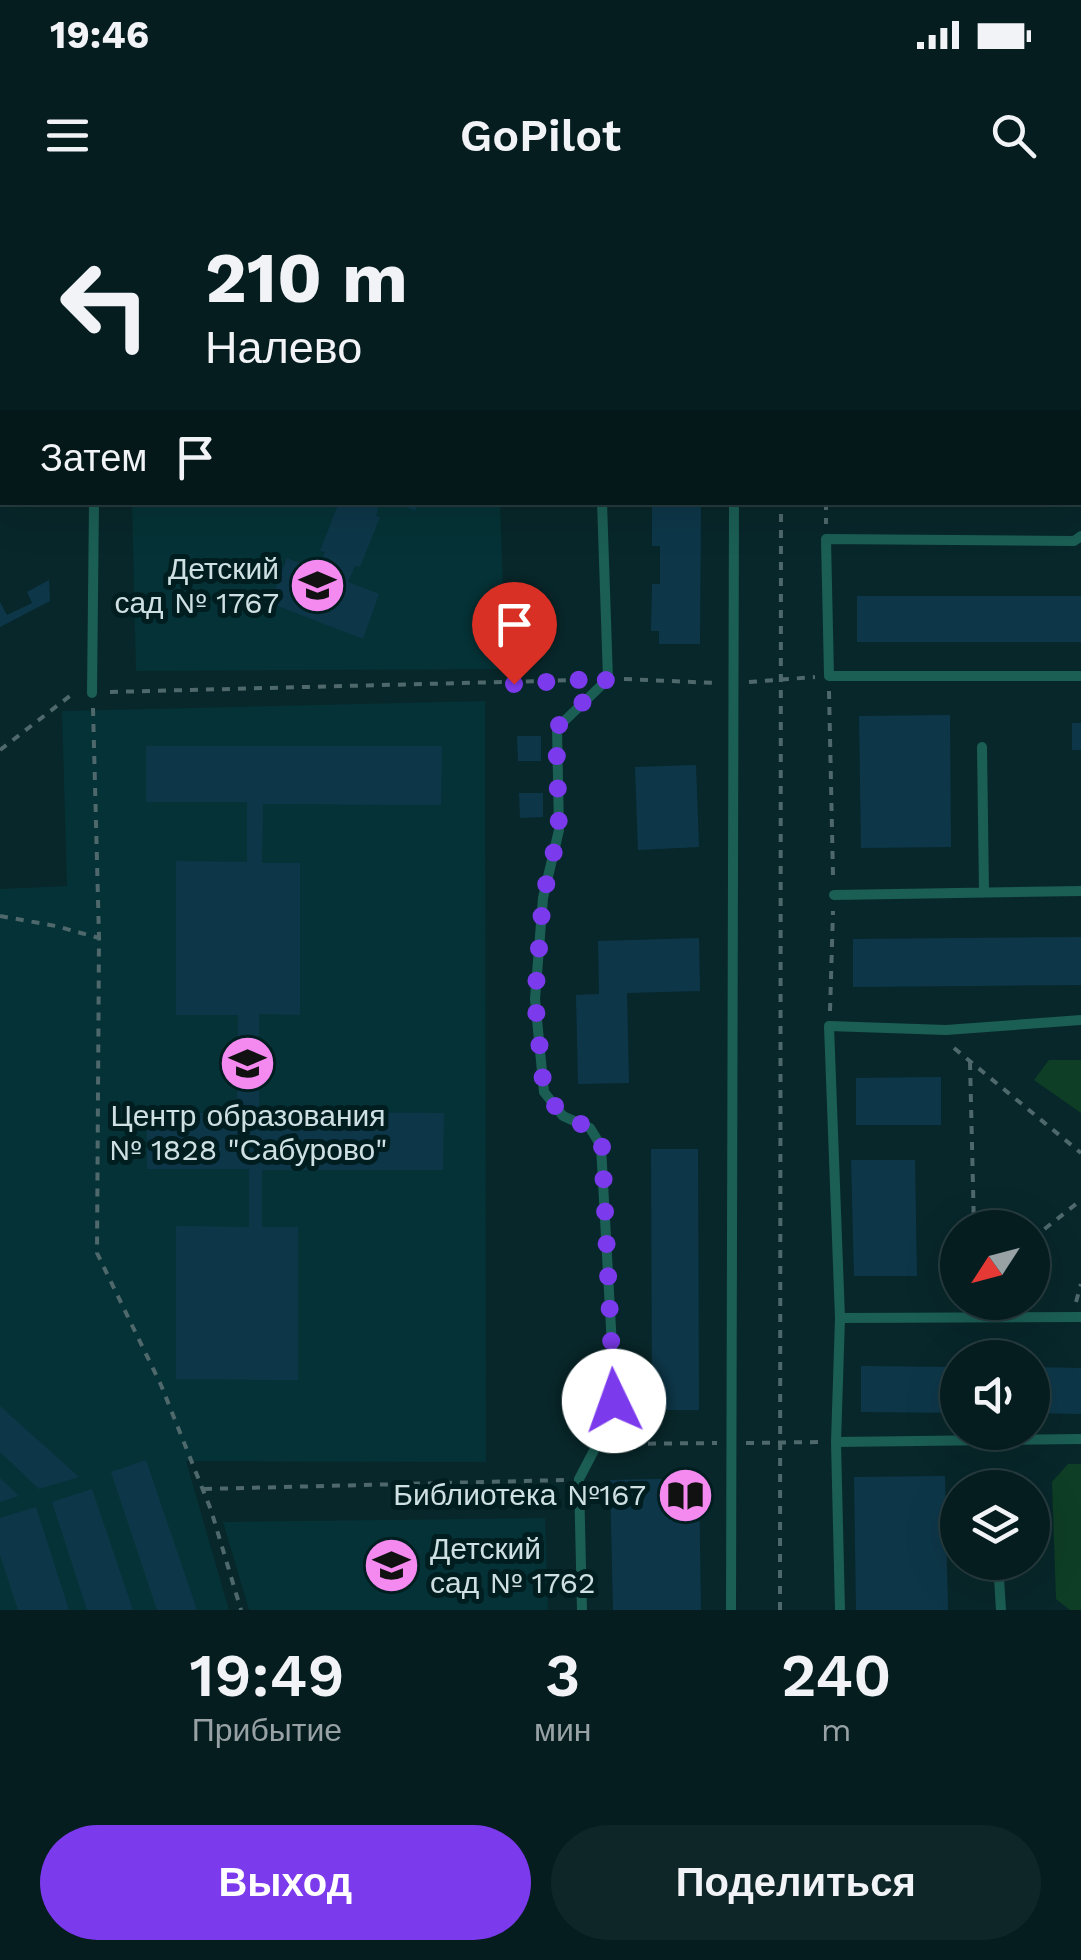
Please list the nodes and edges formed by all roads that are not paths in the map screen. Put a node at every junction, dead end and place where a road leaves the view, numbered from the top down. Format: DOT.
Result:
graph roads {
  1 [pos="94,505"];
  2 [pos="602,505"];
  3 [pos="734,505"];
  4 [pos="1081,536"];
  5 [pos="1081,676"];
  6 [pos="92,693"];
  7 [pos="982,747"];
  8 [pos="1081,891"];
  9 [pos="984,892"];
  10 [pos="834,895"];
  11 [pos="1081,1020"];
  12 [pos="1081,1317"];
  13 [pos="840,1318"];
  14 [pos="1081,1438"];
  15 [pos="836,1442"];
  16 [pos="999,1580"];
  17 [pos="582,1610"];
  18 [pos="731,1610"];
  19 [pos="840,1610"];
  20 [pos="1001,1610"];
  1 -- 6 [label="lane"];
  2 -- 17 [label="lane"];
  3 -- 18 [label="lane"];
  4 -- 5 [label="lane"];
  7 -- 9 [label="lane"];
  8 -- 9 [label="lane"];
  9 -- 10 [label="lane"];
  11 -- 13 [label="lane"];
  12 -- 13 [label="lane"];
  13 -- 15 [label="lane"];
  14 -- 15 [label="lane"];
  15 -- 19 [label="lane"];
  16 -- 20 [label="lane"];
}
